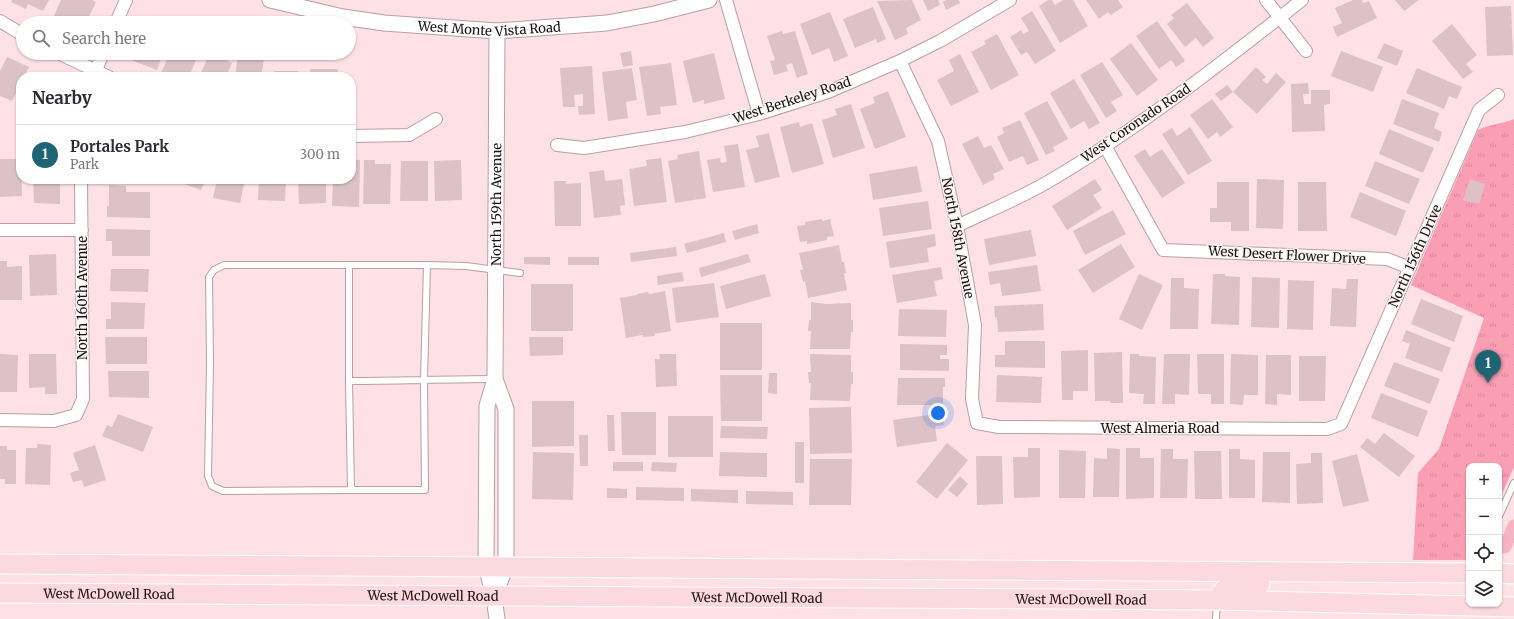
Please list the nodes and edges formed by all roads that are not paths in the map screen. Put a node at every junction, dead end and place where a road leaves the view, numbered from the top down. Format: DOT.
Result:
graph roads {
  1 [pos="126,0"];
  2 [pos="270,0"];
  3 [pos="709,0"];
  4 [pos="726,0"];
  5 [pos="1010,0"];
  6 [pos="1266,0"];
  7 [pos="1302,0"];
  8 [pos="119,16"];
  9 [pos="339,16"];
  10 [pos="1280,17"];
  11 [pos="356,19"];
  12 [pos="0,22"];
  13 [pos="16,31"];
  14 [pos="497,31"];
  15 [pos="1306,51"];
  16 [pos="70,60"];
  17 [pos="100,60"];
  18 [pos="900,61"];
  19 [pos="91,72"];
  20 [pos="95,72"];
  21 [pos="1498,95"];
  22 [pos="759,114"];
  23 [pos="436,119"];
  24 [pos="356,136"];
  25 [pos="557,145"];
  26 [pos="1105,146"];
  27 [pos="81,184"];
  28 [pos="957,226"];
  29 [pos="0,230"];
  30 [pos="82,230"];
  31 [pos="349,265"];
  32 [pos="428,265"];
  33 [pos="1410,268"];
  34 [pos="496,269"];
  35 [pos="520,273"];
  36 [pos="495,379"];
  37 [pos="424,380"];
  38 [pos="349,381"];
  39 [pos="0,420"];
  40 [pos="977,423"];
  41 [pos="1341,424"];
  42 [pos="1514,483"];
  43 [pos="351,490"];
  44 [pos="1502,509"];
  45 [pos="0,564"];
  46 [pos="486,566"];
  47 [pos="506,566"];
  48 [pos="1358,572"];
  49 [pos="1466,573"];
  50 [pos="1502,573"];
  51 [pos="1514,574"];
  52 [pos="0,593"];
  53 [pos="494,597"];
  54 [pos="1514,607"];
  55 [pos="1217,610"];
  56 [pos="496,619"];
  1 -- 8 [label="street"];
  2 -- 9 [label="street, West Monte Vista Road"];
  3 -- 14 [label="street, West Monte Vista Road"];
  4 -- 22 [label="street"];
  5 -- 18 [label="street, West Berkeley Road"];
  6 -- 10 [label="street"];
  7 -- 10 [label="street, West Coronado Road"];
  10 -- 15 [label="street"];
  10 -- 26 [label="street, West Coronado Road"];
  11 -- 14 [label="street, West Monte Vista Road"];
  12 -- 13 [label="street"];
  14 -- 34 [label="street, North 159th Avenue"];
  16 -- 19 [label="street"];
  17 -- 20 [label="street"];
  18 -- 22 [label="street, West Berkeley Road"];
  18 -- 28 [label="street, North 158th Avenue"];
  21 -- 33 [label="street, North 156th Drive"];
  22 -- 25 [label="street, West Berkeley Road"];
  23 -- 24 [label="street"];
  26 -- 28 [label="street, West Coronado Road"];
  26 -- 33 [label="street, West Desert Flower Drive"];
  27 -- 30 [label="street, North 160th Avenue"];
  28 -- 40 [label="street, North 158th Avenue"];
  29 -- 30 [label="street"];
  30 -- 39 [label="street, North 160th Avenue"];
  31 -- 32 [label="lane"];
  31 -- 38 [label="lane"];
  31 -- 43 [label="lane"];
  32 -- 34 [label="lane"];
  32 -- 37 [label="lane"];
  33 -- 41 [label="street, North 156th Drive"];
  34 -- 35 [label="lane"];
  34 -- 36 [label="street, North 159th Avenue"];
  36 -- 37 [label="lane"];
  36 -- 46 [label="street, North 159th Avenue"];
  36 -- 47 [label="street, North 159th Avenue"];
  37 -- 38 [label="lane"];
  37 -- 43 [label="lane"];
  38 -- 43 [label="lane"];
  40 -- 41 [label="street, West Almeria Road"];
  42 -- 44 [label="lane"];
  45 -- 46 [label="main road"];
  46 -- 47 [label="main road"];
  46 -- 53 [label="street, North 159th Avenue"];
  47 -- 48 [label="main road"];
  47 -- 53 [label="street, North 159th Avenue"];
  48 -- 49 [label="main road"];
  48 -- 55 [label="main road"];
  50 -- 51 [label="main road"];
  52 -- 53 [label="main road, West McDowell Road"];
  53 -- 55 [label="main road, West McDowell Road"];
  53 -- 56 [label="street, North 159th Avenue"];
  54 -- 55 [label="main road, West McDowell Road"];
}
